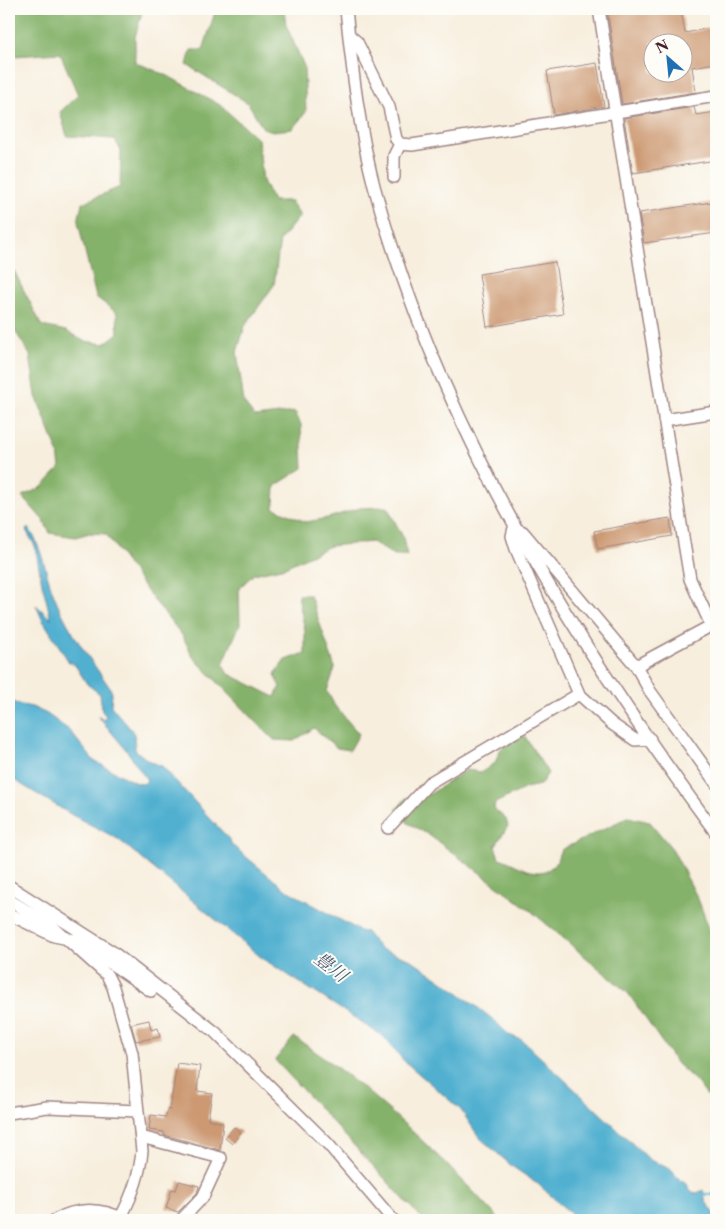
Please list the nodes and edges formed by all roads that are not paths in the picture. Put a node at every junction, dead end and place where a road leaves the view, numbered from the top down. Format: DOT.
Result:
graph roads {
  1 [pos="346,9"];
  2 [pos="599,9"];
  3 [pos="349,36"];
  4 [pos="716,96"];
  5 [pos="616,112"];
  6 [pos="400,144"];
  7 [pos="394,177"];
  8 [pos="716,412"];
  9 [pos="664,420"];
  10 [pos="514,528"];
  11 [pos="714,624"];
  12 [pos="636,666"];
  13 [pos="580,694"];
  14 [pos="650,739"];
  15 [pos="716,783"];
  16 [pos="388,828"];
  17 [pos="716,833"];
  18 [pos="9,886"];
  19 [pos="9,900"];
  20 [pos="9,914"];
  21 [pos="65,939"];
  22 [pos="185,1009"];
  23 [pos="137,1111"];
  24 [pos="9,1113"];
  25 [pos="141,1137"];
  26 [pos="124,1219"];
  27 [pos="55,1220"];
  28 [pos="180,1220"];
  29 [pos="393,1220"];
  1 -- 3 [label="street"];
  2 -- 5 [label="street"];
  3 -- 6 [label="street"];
  3 -- 10 [label="street"];
  4 -- 5 [label="street"];
  5 -- 6 [label="street"];
  5 -- 9 [label="street"];
  6 -- 7 [label="street"];
  8 -- 9 [label="street"];
  9 -- 11 [label="street"];
  10 -- 12 [label="street"];
  10 -- 13 [label="street"];
  10 -- 14 [label="street"];
  11 -- 12 [label="street"];
  12 -- 15 [label="street"];
  13 -- 14 [label="street"];
  13 -- 16 [label="street"];
  14 -- 17 [label="street"];
  18 -- 22 [label="street"];
  19 -- 21 [label="street"];
  20 -- 21 [label="street"];
  21 -- 22 [label="street"];
  21 -- 23 [label="street"];
  22 -- 29 [label="street"];
  23 -- 24 [label="street"];
  23 -- 25 [label="street"];
  25 -- 26 [label="street"];
  25 -- 28 [label="street"];
  26 -- 27 [label="street"];
}
